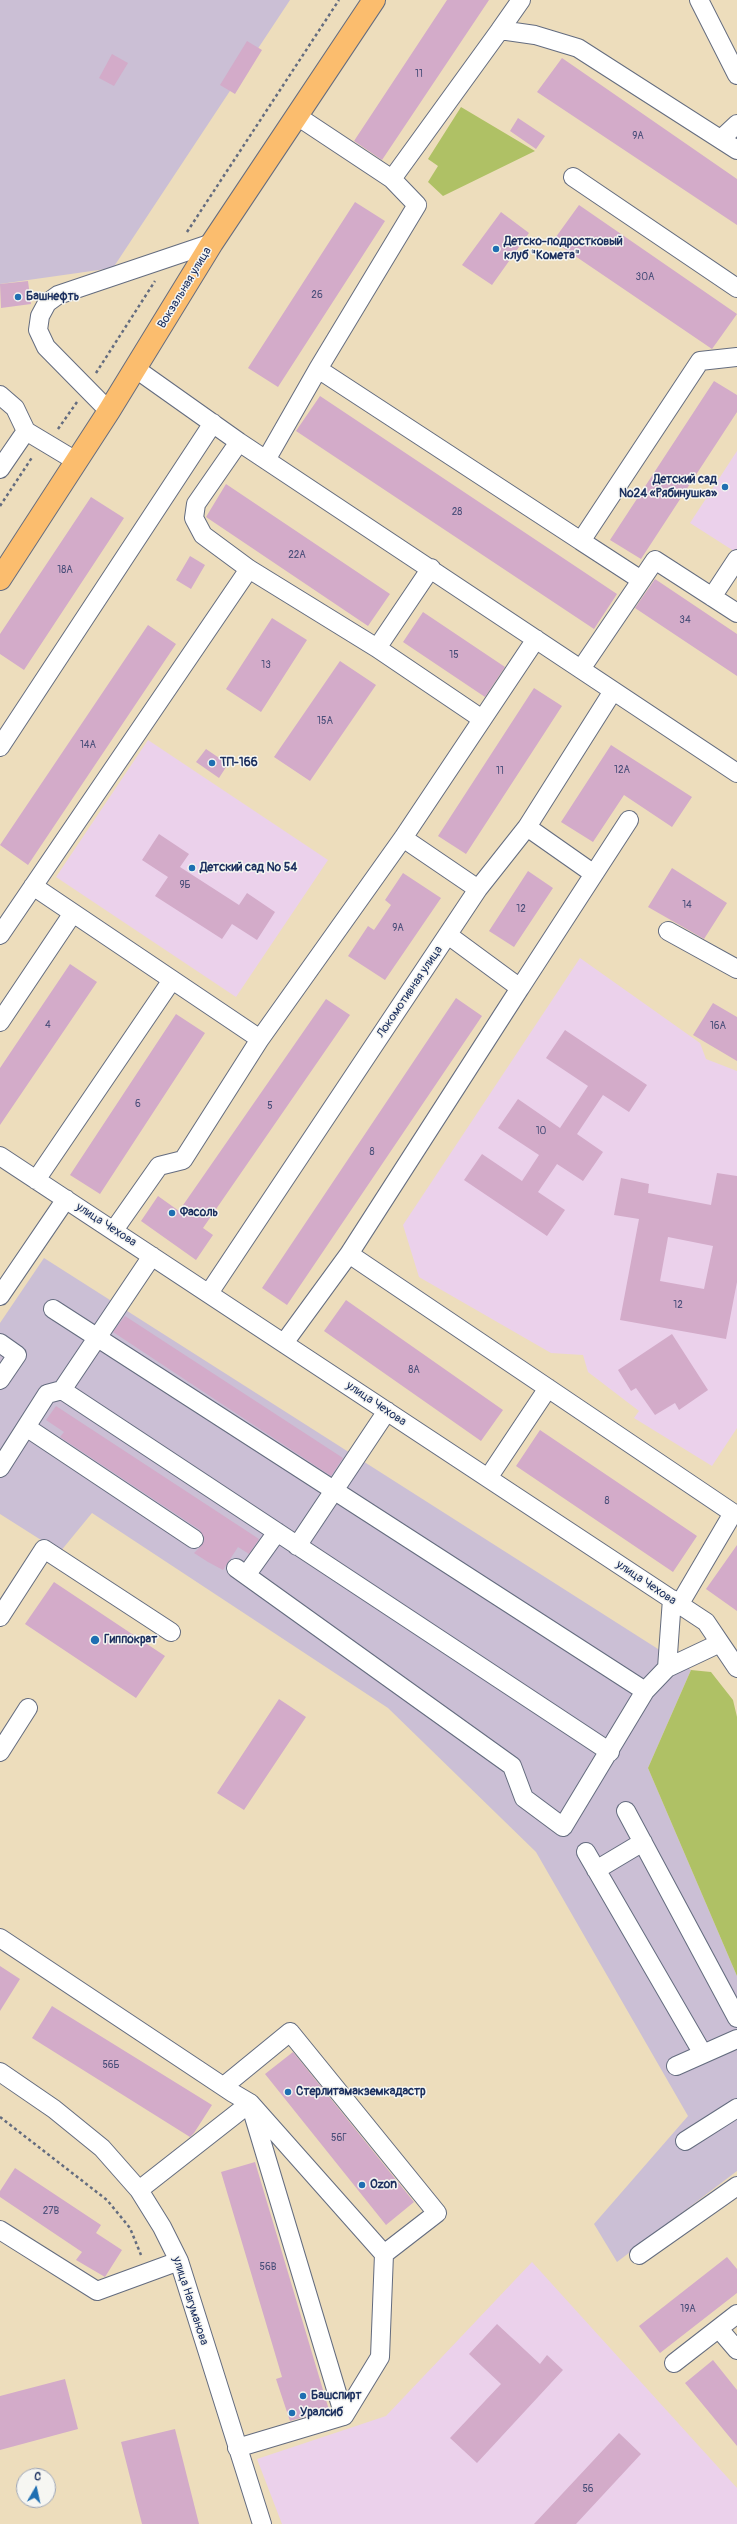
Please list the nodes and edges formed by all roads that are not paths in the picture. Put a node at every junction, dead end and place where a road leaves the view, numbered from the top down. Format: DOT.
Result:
graph roads {
  1 [pos="374,0"];
  2 [pos="521,0"];
  3 [pos="699,0"];
  4 [pos="500,30"];
  5 [pos="737,75"];
  6 [pos="297,116"];
  7 [pos="737,124"];
  8 [pos="722,139"];
  9 [pos="737,150"];
  10 [pos="573,177"];
  11 [pos="392,179"];
  12 [pos="212,243"];
  13 [pos="737,288"];
  14 [pos="737,357"];
  15 [pos="136,369"];
  16 [pos="318,370"];
  17 [pos="0,394"];
  18 [pos="109,411"];
  19 [pos="213,423"];
  20 [pos="26,431"];
  21 [pos="239,442"];
  22 [pos="266,460"];
  23 [pos="76,461"];
  24 [pos="0,469"];
  25 [pos="581,542"];
  26 [pos="737,559"];
  27 [pos="431,568"];
  28 [pos="249,569"];
  29 [pos="0,579"];
  30 [pos="641,580"];
  31 [pos="712,597"];
  32 [pos="737,613"];
  33 [pos="536,639"];
  34 [pos="377,648"];
  35 [pos="581,669"];
  36 [pos="614,691"];
  37 [pos="482,719"];
  38 [pos="0,747"];
  39 [pos="737,773"];
  40 [pos="629,820"];
  41 [pos="527,827"];
  42 [pos="403,838"];
  43 [pos="594,874"];
  44 [pos="33,886"];
  45 [pos="478,889"];
  46 [pos="73,913"];
  47 [pos="668,931"];
  48 [pos="0,935"];
  49 [pos="448,936"];
  50 [pos="737,969"];
  51 [pos="172,980"];
  52 [pos="520,988"];
  53 [pos="0,1022"];
  54 [pos="260,1039"];
  55 [pos="0,1156"];
  56 [pos="36,1180"];
  57 [pos="66,1199"];
  58 [pos="114,1230"];
  59 [pos="349,1254"];
  60 [pos="152,1256"];
  61 [pos="209,1293"];
  62 [pos="0,1296"];
  63 [pos="53,1310"];
  64 [pos="97,1338"];
  65 [pos="0,1343"];
  66 [pos="284,1343"];
  67 [pos="0,1380"];
  68 [pos="548,1388"];
  69 [pos="62,1390"];
  70 [pos="387,1411"];
  71 [pos="26,1427"];
  72 [pos="0,1468"];
  73 [pos="488,1478"];
  74 [pos="334,1490"];
  75 [pos="735,1510"];
  76 [pos="277,1532"];
  77 [pos="194,1539"];
  78 [pos="297,1546"];
  79 [pos="675,1602"];
  80 [pos="0,1617"];
  81 [pos="171,1632"];
  82 [pos="720,1643"];
  83 [pos="667,1668"];
  84 [pos="737,1668"];
  85 [pos="645,1692"];
  86 [pos="28,1708"];
  87 [pos="0,1752"];
  88 [pos="610,1752"];
  89 [pos="626,1810"];
  90 [pos="643,1842"];
  91 [pos="586,1852"];
  92 [pos="596,1870"];
  93 [pos="0,1938"];
  94 [pos="737,2018"];
  95 [pos="737,2039"];
  96 [pos="703,2054"];
  97 [pos="676,2066"];
  98 [pos="2,2077"];
  99 [pos="224,2086"];
  100 [pos="250,2103"];
  101 [pos="737,2108"];
  102 [pos="685,2141"];
  103 [pos="737,2186"];
  104 [pos="138,2190"];
  105 [pos="0,2230"];
  106 [pos="384,2254"];
  107 [pos="639,2255"];
  108 [pos="179,2261"];
  109 [pos="737,2314"];
  110 [pos="719,2328"];
  111 [pos="737,2350"];
  112 [pos="674,2363"];
  113 [pos="344,2416"];
  114 [pos="236,2448"];
  115 [pos="262,2524"];
  1 -- 6 [label="main road, Вокзальная улица"];
  2 -- 4 [label="street"];
  3 -- 5 [label="street"];
  4 -- 8 [label="street"];
  4 -- 11 [label="street"];
  6 -- 11 [label="street"];
  6 -- 12 [label="main road, Вокзальная улица"];
  7 -- 8 [label="street"];
  8 -- 9 [label="street"];
  10 -- 13 [label="street"];
  11 -- 16 [label="street"];
  12 -- 15 [label="main road, Вокзальная улица"];
  12 -- 18 [label="street"];
  14 -- 25 [label="street"];
  15 -- 18 [label="main road, Вокзальная улица"];
  15 -- 19 [label="street"];
  16 -- 22 [label="street"];
  16 -- 25 [label="street"];
  17 -- 20 [label="street"];
  18 -- 23 [label="main road, Вокзальная улица"];
  19 -- 21 [label="street"];
  19 -- 38 [label="street"];
  20 -- 23 [label="street"];
  20 -- 24 [label="street"];
  21 -- 22 [label="street"];
  21 -- 28 [label="street"];
  22 -- 27 [label="street"];
  23 -- 29 [label="main road, Вокзальная улица"];
  25 -- 30 [label="street"];
  26 -- 31 [label="street"];
  27 -- 33 [label="street"];
  27 -- 34 [label="street"];
  28 -- 34 [label="street"];
  28 -- 44 [label="street"];
  30 -- 31 [label="street"];
  30 -- 35 [label="street"];
  31 -- 32 [label="street"];
  33 -- 35 [label="street"];
  33 -- 37 [label="street"];
  34 -- 37 [label="street"];
  35 -- 36 [label="street"];
  36 -- 39 [label="street"];
  36 -- 41 [label="street, Локомотивная улица"];
  37 -- 42 [label="street"];
  40 -- 43 [label="street"];
  41 -- 43 [label="street"];
  41 -- 45 [label="street, Локомотивная улица"];
  42 -- 45 [label="street"];
  42 -- 54 [label="street"];
  43 -- 52 [label="street"];
  44 -- 46 [label="street"];
  44 -- 48 [label="street"];
  45 -- 49 [label="street, Локомотивная улица"];
  46 -- 51 [label="street"];
  46 -- 53 [label="street"];
  47 -- 50 [label="street"];
  49 -- 52 [label="street"];
  49 -- 61 [label="street, Локомотивная улица"];
  51 -- 54 [label="street"];
  51 -- 56 [label="street"];
  52 -- 59 [label="street"];
  54 -- 58 [label="street"];
  55 -- 56 [label="street, улица Чехова"];
  56 -- 57 [label="street, улица Чехова"];
  57 -- 58 [label="street, улица Чехова"];
  57 -- 62 [label="street"];
  58 -- 60 [label="street, улица Чехова"];
  59 -- 66 [label="street"];
  59 -- 68 [label="street"];
  60 -- 61 [label="street, улица Чехова"];
  60 -- 64 [label="street"];
  61 -- 66 [label="street, улица Чехова"];
  63 -- 64 [label="street"];
  64 -- 69 [label="street"];
  64 -- 74 [label="street"];
  65 -- 67 [label="street"];
  66 -- 70 [label="street, улица Чехова"];
  68 -- 73 [label="street"];
  68 -- 75 [label="street"];
  69 -- 71 [label="street"];
  69 -- 76 [label="street"];
  70 -- 73 [label="street, улица Чехова"];
  70 -- 74 [label="street"];
  71 -- 72 [label="street"];
  71 -- 77 [label="street"];
  73 -- 79 [label="street, улица Чехова"];
  74 -- 78 [label="street"];
  74 -- 85 [label="street"];
  75 -- 79 [label="street"];
  76 -- 78 [label="street"];
  76 -- 88 [label="street"];
  78 -- 88 [label="street"];
  79 -- 82 [label="street, улица Чехова"];
  79 -- 83 [label="street"];
  80 -- 81 [label="street"];
  82 -- 83 [label="street"];
  82 -- 84 [label="street, улица Чехова"];
  83 -- 85 [label="street"];
  85 -- 88 [label="street"];
  86 -- 87 [label="street"];
  89 -- 90 [label="street"];
  90 -- 92 [label="street"];
  90 -- 94 [label="street"];
  91 -- 92 [label="street"];
  92 -- 96 [label="street"];
  93 -- 99 [label="street"];
  95 -- 96 [label="street"];
  96 -- 97 [label="street"];
  98 -- 104 [label="street, улица Нагуманова"];
  99 -- 100 [label="street"];
  99 -- 106 [label="street"];
  100 -- 104 [label="street"];
  100 -- 106 [label="street"];
  100 -- 113 [label="street"];
  101 -- 102 [label="street"];
  103 -- 107 [label="street"];
  104 -- 108 [label="street, улица Нагуманова"];
  105 -- 108 [label="street"];
  106 -- 113 [label="street"];
  108 -- 114 [label="street, улица Нагуманова"];
  109 -- 110 [label="street"];
  110 -- 111 [label="street"];
  110 -- 112 [label="street"];
  113 -- 114 [label="street"];
  114 -- 115 [label="street, улица Нагуманова"];
}
